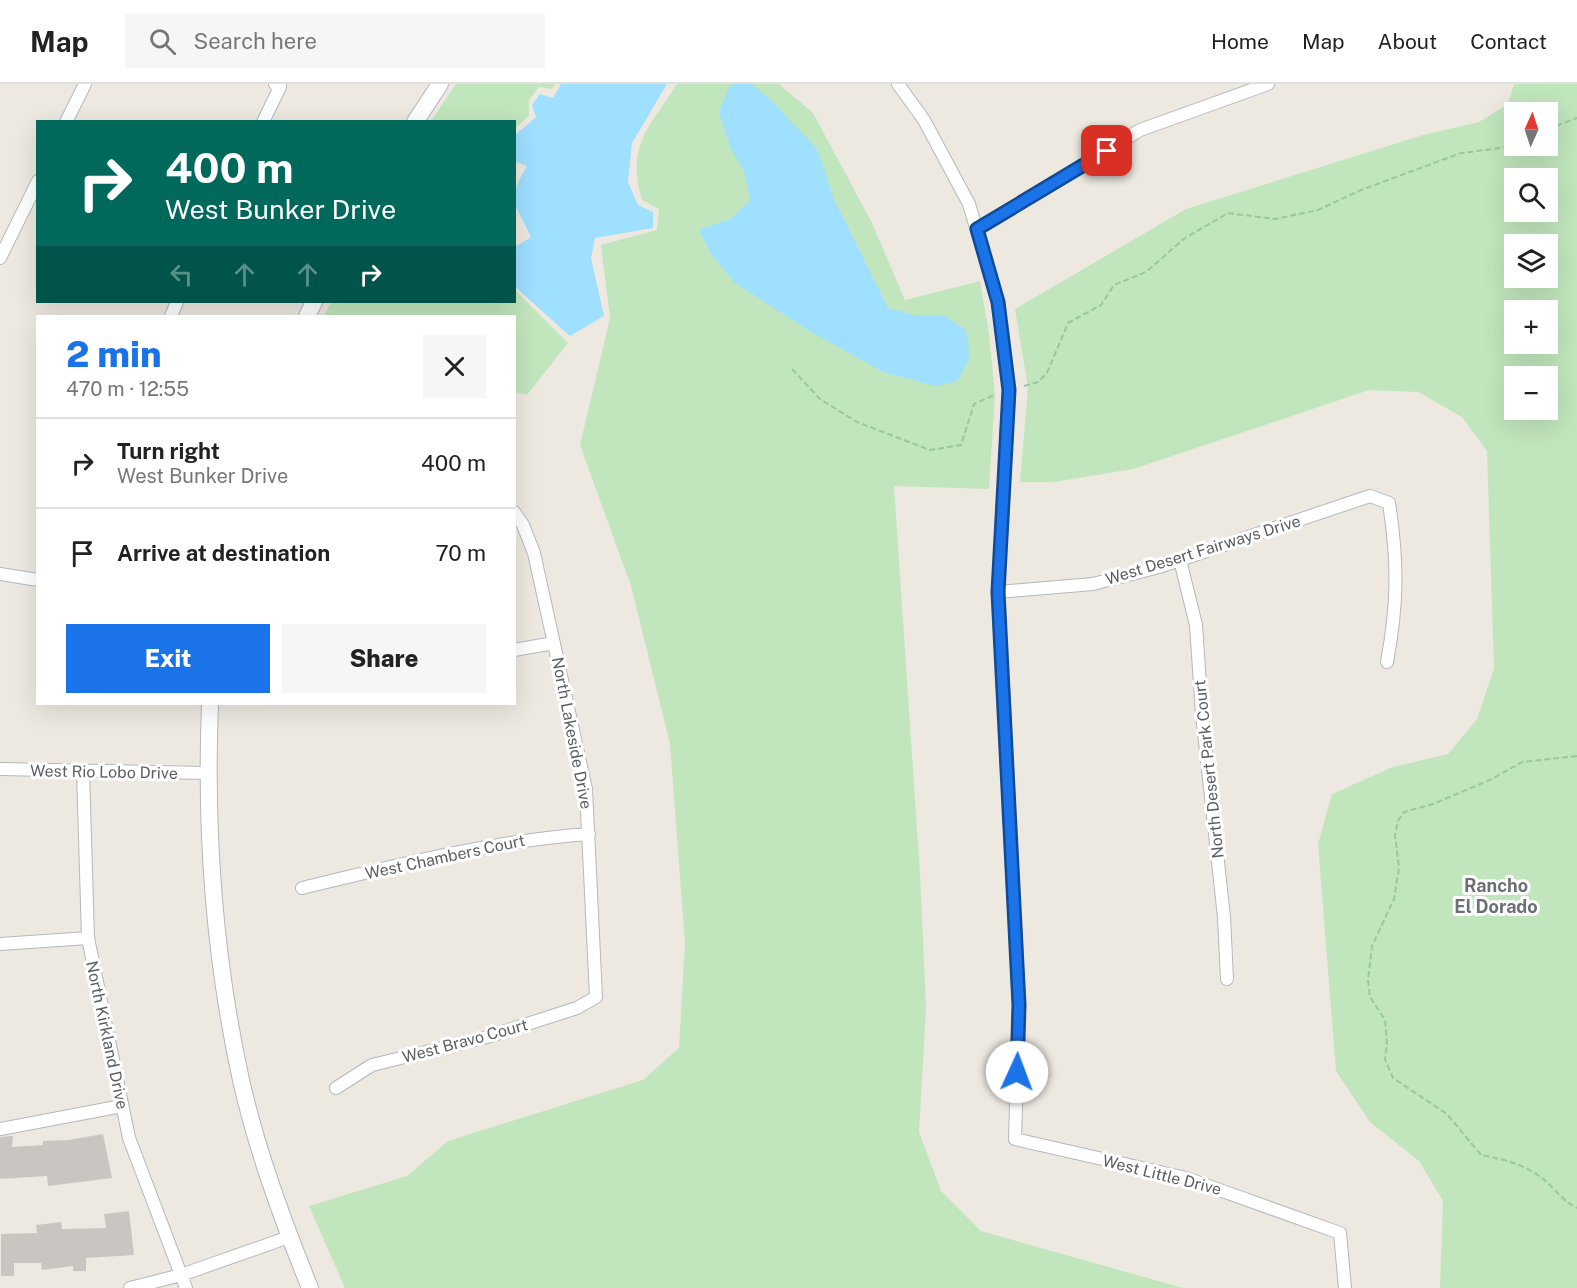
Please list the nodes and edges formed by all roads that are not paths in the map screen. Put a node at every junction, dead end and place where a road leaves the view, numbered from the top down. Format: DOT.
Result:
graph roads {
  1 [pos="84,84"];
  2 [pos="440,84"];
  3 [pos="898,84"];
  4 [pos="1268,84"];
  5 [pos="278,85"];
  6 [pos="67,120"];
  7 [pos="264,120"];
  8 [pos="415,120"];
  9 [pos="36,185"];
  10 [pos="977,229"];
  11 [pos="0,258"];
  12 [pos="516,515"];
  13 [pos="1180,560"];
  14 [pos="0,574"];
  15 [pos="36,580"];
  16 [pos="998,592"];
  17 [pos="554,643"];
  18 [pos="516,650"];
  19 [pos="1387,662"];
  20 [pos="210,705"];
  21 [pos="0,769"];
  22 [pos="83,771"];
  23 [pos="207,773"];
  24 [pos="589,834"];
  25 [pos="302,888"];
  26 [pos="87,938"];
  27 [pos="0,944"];
  28 [pos="1227,979"];
  29 [pos="596,997"];
  30 [pos="336,1088"];
  31 [pos="122,1106"];
  32 [pos="0,1130"];
  33 [pos="289,1237"];
  34 [pos="181,1275"];
  35 [pos="130,1288"];
  36 [pos="186,1288"];
  37 [pos="310,1288"];
  38 [pos="1345,1288"];
  1 -- 6 [label="street"];
  2 -- 8 [label="street"];
  3 -- 10 [label="street"];
  4 -- 10 [label="street"];
  5 -- 7 [label="street"];
  9 -- 11 [label="street"];
  10 -- 16 [label="street"];
  12 -- 17 [label="street, North Lakeside Drive"];
  13 -- 16 [label="street, West Desert Fairways Drive"];
  13 -- 19 [label="street, West Desert Fairways Drive"];
  13 -- 28 [label="street, North Desert Park Court"];
  14 -- 15 [label="street"];
  16 -- 38 [label="street, West Little Drive"];
  17 -- 18 [label="street"];
  17 -- 24 [label="street, North Lakeside Drive"];
  20 -- 23 [label="street"];
  21 -- 22 [label="street, West Rio Lobo Drive"];
  22 -- 23 [label="street, West Rio Lobo Drive"];
  22 -- 26 [label="street, North Kirkland Drive"];
  23 -- 33 [label="street"];
  24 -- 25 [label="street, West Chambers Court"];
  24 -- 29 [label="street, North Lakeside Drive"];
  26 -- 27 [label="street"];
  26 -- 31 [label="street, North Kirkland Drive"];
  29 -- 30 [label="street, West Bravo Court"];
  31 -- 32 [label="street"];
  31 -- 34 [label="street, North Kirkland Drive"];
  33 -- 34 [label="street"];
  33 -- 37 [label="street"];
  34 -- 35 [label="street"];
  34 -- 36 [label="street, North Kirkland Drive"];
}
